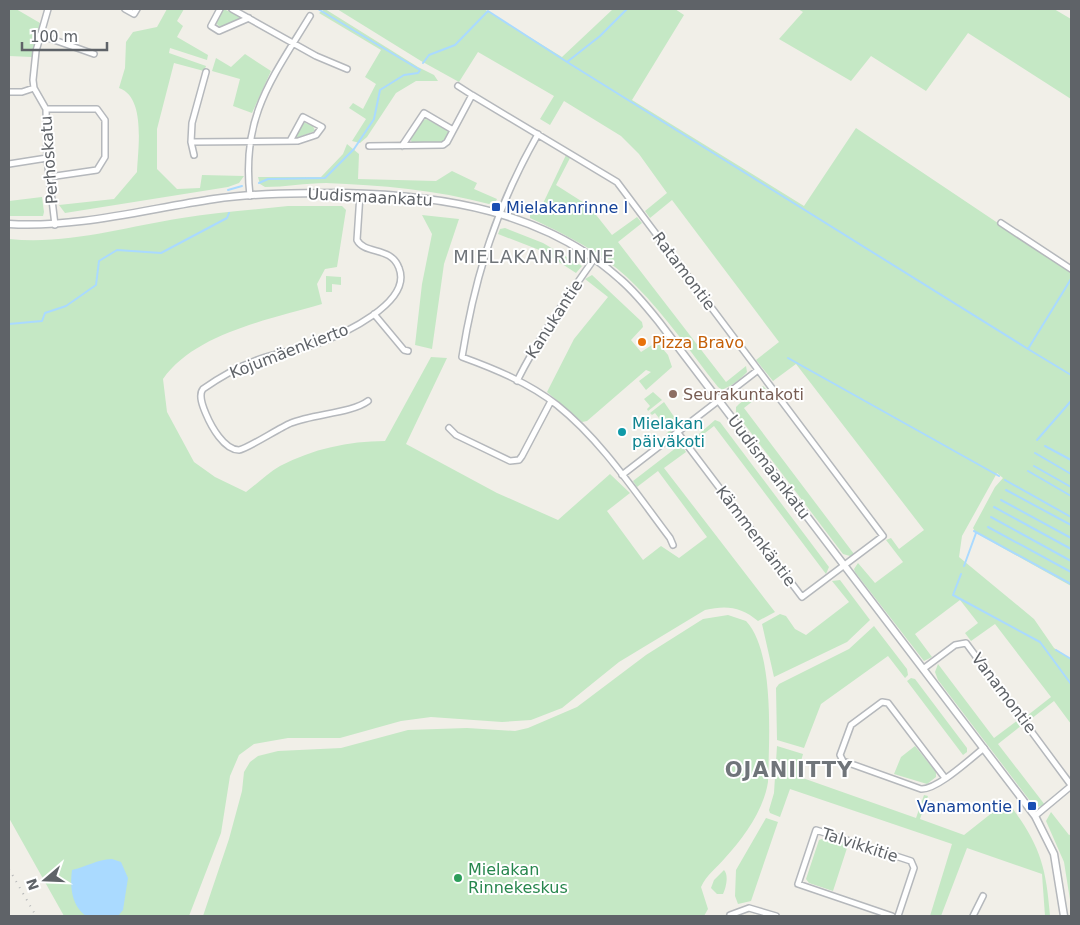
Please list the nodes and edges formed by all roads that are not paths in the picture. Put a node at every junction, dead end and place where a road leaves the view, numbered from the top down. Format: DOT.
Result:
graph roads {
  1 [pos="48,9"];
  2 [pos="125,9"];
  3 [pos="137,9"];
  4 [pos="220,9"];
  5 [pos="232,9"];
  6 [pos="310,16"];
  7 [pos="249,18"];
  8 [pos="40,35"];
  9 [pos="293,44"];
  10 [pos="94,54"];
  11 [pos="347,69"];
  12 [pos="206,72"];
  13 [pos="458,86"];
  14 [pos="34,88"];
  15 [pos="9,92"];
  16 [pos="472,95"];
  17 [pos="46,109"];
  18 [pos="453,130"];
  19 [pos="538,134"];
  20 [pos="290,141"];
  21 [pos="191,142"];
  22 [pos="249,142"];
  23 [pos="369,146"];
  24 [pos="402,146"];
  25 [pos="194,155"];
  26 [pos="47,158"];
  27 [pos="9,164"];
  28 [pos="49,177"];
  29 [pos="360,194"];
  30 [pos="250,196"];
  31 [pos="500,213"];
  32 [pos="1001,223"];
  33 [pos="9,224"];
  34 [pos="55,225"];
  35 [pos="594,259"];
  36 [pos="1071,269"];
  37 [pos="374,314"];
  38 [pos="408,351"];
  39 [pos="758,370"];
  40 [pos="517,381"];
  41 [pos="368,401"];
  42 [pos="551,401"];
  43 [pos="719,401"];
  44 [pos="450,428"];
  45 [pos="678,433"];
  46 [pos="622,474"];
  47 [pos="673,546"];
  48 [pos="844,566"];
  49 [pos="923,669"];
  50 [pos="984,748"];
  51 [pos="945,778"];
  52 [pos="1071,786"];
  53 [pos="1035,816"];
  54 [pos="983,896"];
  55 [pos="730,916"];
  56 [pos="776,916"];
  57 [pos="892,916"];
  58 [pos="898,916"];
  59 [pos="973,916"];
  60 [pos="1064,916"];
  1 -- 8 [label="street"];
  2 -- 3 [label="street"];
  4 -- 7 [label="street"];
  5 -- 7 [label="street"];
  6 -- 9 [label="street"];
  7 -- 9 [label="street"];
  8 -- 10 [label="street"];
  8 -- 14 [label="street"];
  9 -- 11 [label="street"];
  9 -- 22 [label="street"];
  12 -- 21 [label="street"];
  13 -- 16 [label="street, Ratamontie"];
  14 -- 15 [label="street"];
  14 -- 17 [label="street, Perhoskatu"];
  16 -- 18 [label="street"];
  16 -- 19 [label="street, Ratamontie"];
  17 -- 26 [label="street, Perhoskatu"];
  17 -- 28 [label="street"];
  18 -- 24 [label="street"];
  18 -- 24 [label="street"];
  19 -- 31 [label="street"];
  19 -- 39 [label="street, Ratamontie"];
  20 -- 20 [label="street"];
  20 -- 22 [label="street"];
  21 -- 22 [label="street"];
  21 -- 25 [label="street"];
  22 -- 30 [label="street"];
  23 -- 24 [label="street"];
  26 -- 27 [label="street"];
  26 -- 28 [label="street, Perhoskatu"];
  28 -- 34 [label="street, Perhoskatu"];
  29 -- 30 [label="street, Uudismaankatu"];
  29 -- 31 [label="street, Uudismaankatu"];
  29 -- 37 [label="street, Kojumäenkierto"];
  30 -- 34 [label="street, Uudismaankatu"];
  31 -- 35 [label="street, Uudismaankatu"];
  31 -- 40 [label="street"];
  32 -- 36 [label="street"];
  33 -- 34 [label="street, Uudismaankatu"];
  35 -- 40 [label="street, Kanukantie"];
  35 -- 43 [label="street, Uudismaankatu"];
  37 -- 38 [label="street"];
  37 -- 41 [label="street, Kojumäenkierto"];
  39 -- 43 [label="street"];
  39 -- 48 [label="street, Ratamontie"];
  40 -- 42 [label="street"];
  42 -- 44 [label="street"];
  42 -- 46 [label="street"];
  43 -- 45 [label="street"];
  43 -- 48 [label="street, Uudismaankatu"];
  45 -- 46 [label="street"];
  45 -- 48 [label="street, Kämmenkäntie"];
  46 -- 47 [label="street"];
  48 -- 49 [label="street, Uudismaankatu"];
  49 -- 50 [label="street, Uudismaankatu"];
  49 -- 52 [label="street, Vanamontie"];
  50 -- 51 [label="street"];
  50 -- 53 [label="street, Uudismaankatu"];
  51 -- 51 [label="street"];
  52 -- 53 [label="street, Vanamontie"];
  53 -- 60 [label="street, Uudismaankatu"];
  54 -- 59 [label="street"];
  55 -- 56 [label="street"];
  57 -- 58 [label="street, Talvikkitie"];
}
